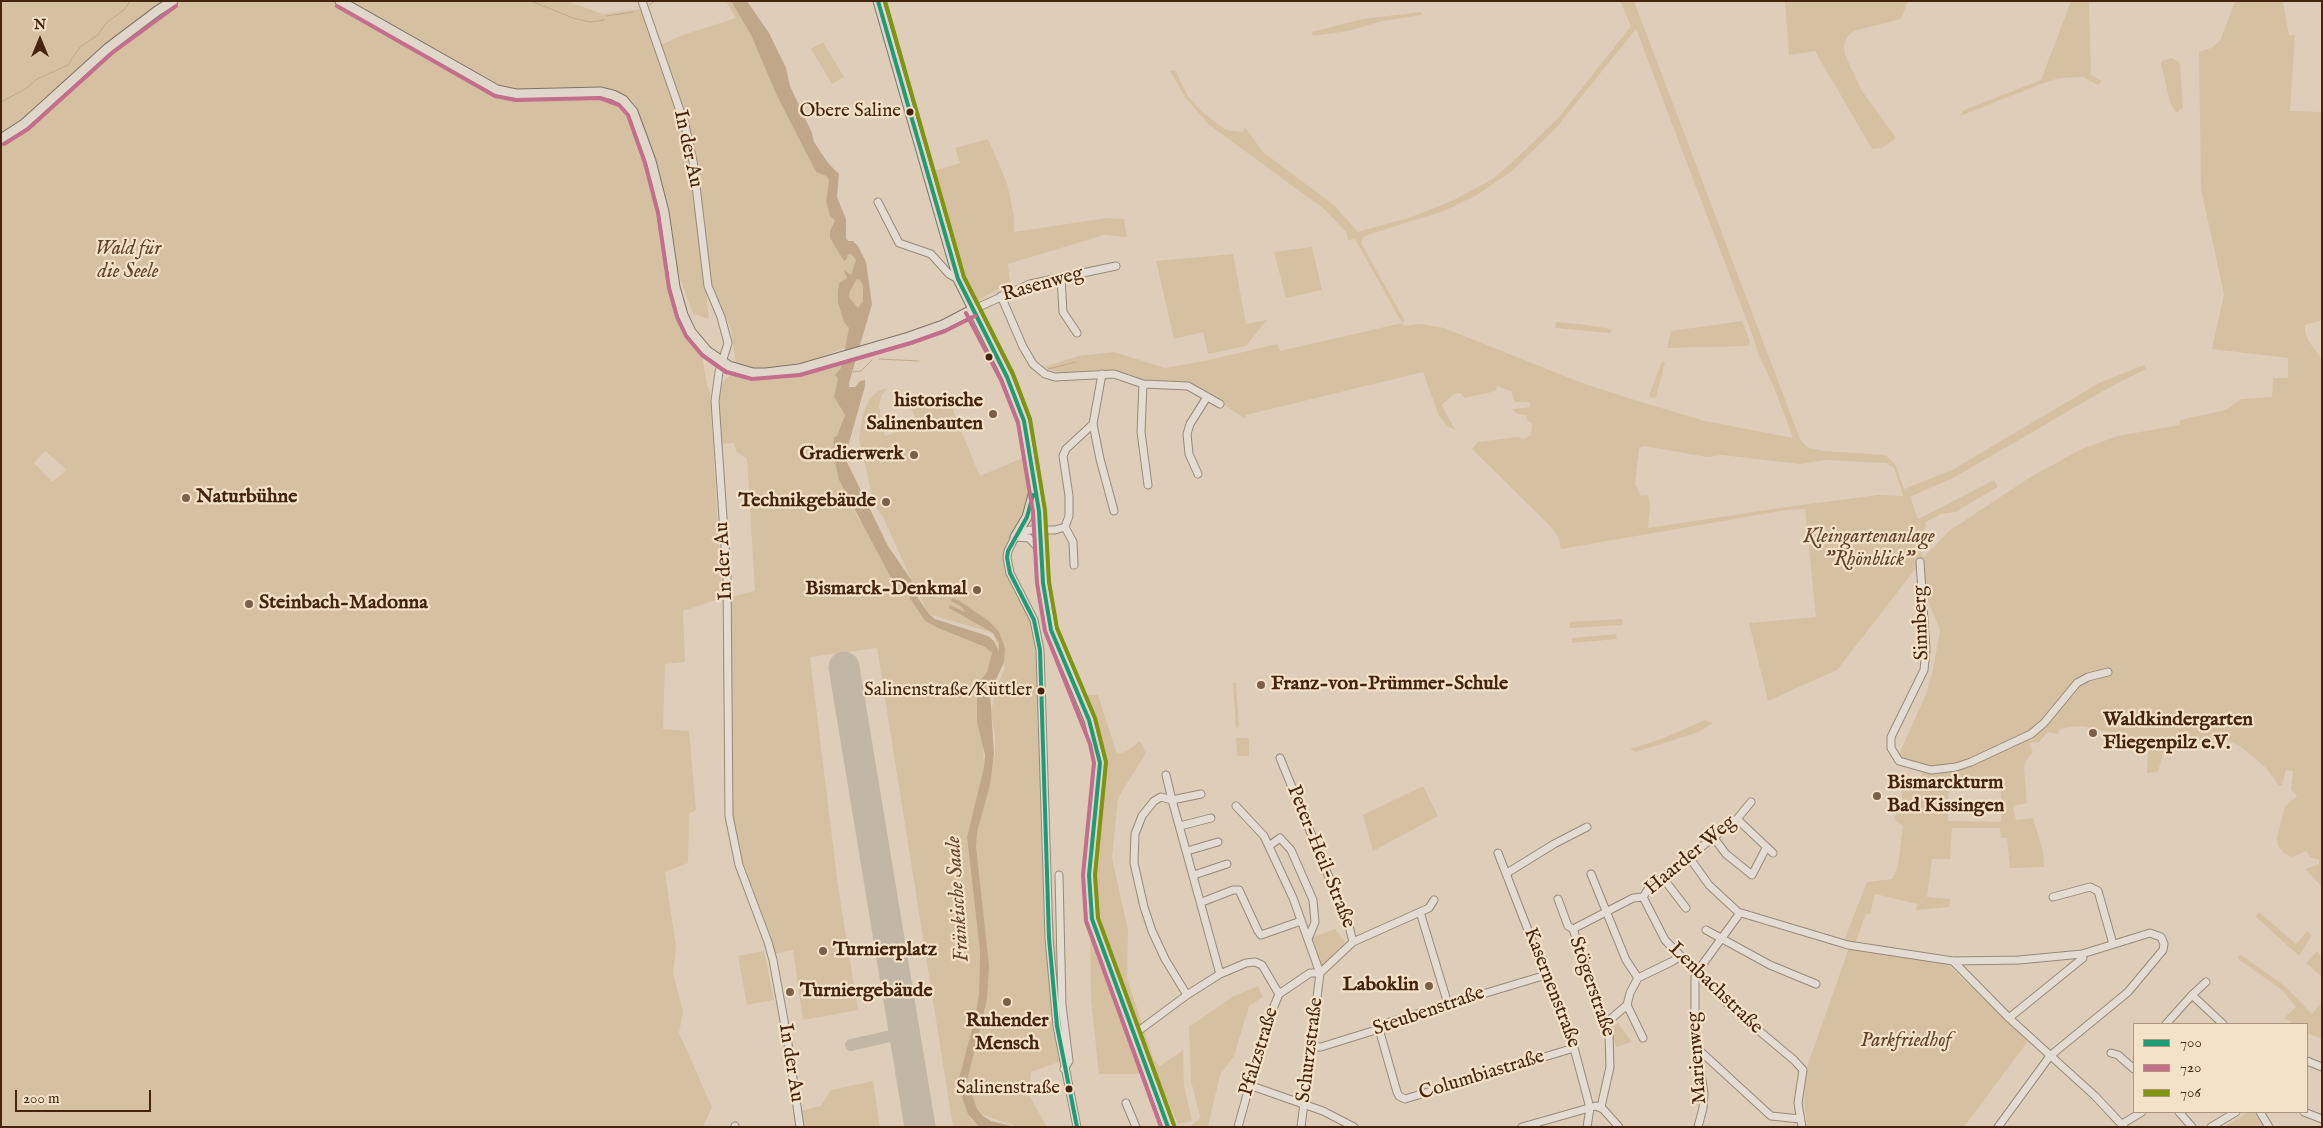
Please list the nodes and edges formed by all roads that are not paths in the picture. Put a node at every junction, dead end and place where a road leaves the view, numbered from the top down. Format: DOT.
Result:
graph roads {
  1 [pos="173,1"];
  2 [pos="340,1"];
  3 [pos="642,1"];
  4 [pos="878,1"];
  5 [pos="1,139"];
  6 [pos="878,202"];
  7 [pos="1116,266"];
  8 [pos="1061,277"];
  9 [pos="958,279"];
  10 [pos="1001,296"];
  11 [pos="972,310"];
  12 [pos="1077,333"];
  13 [pos="722,362"];
  14 [pos="1102,374"];
  15 [pos="1143,384"];
  16 [pos="1207,397"];
  17 [pos="1220,404"];
  18 [pos="1093,424"];
  19 [pos="1198,474"];
  20 [pos="1148,485"];
  21 [pos="1034,490"];
  22 [pos="1114,512"];
  23 [pos="1065,527"];
  24 [pos="1040,530"];
  25 [pos="1015,537"];
  26 [pos="1041,550"];
  27 [pos="1920,562"];
  28 [pos="1074,565"];
  29 [pos="2108,672"];
  30 [pos="1280,758"];
  31 [pos="1166,775"];
  32 [pos="1200,794"];
  33 [pos="1172,800"];
  34 [pos="1751,802"];
  35 [pos="1236,806"];
  36 [pos="1210,818"];
  37 [pos="1737,819"];
  38 [pos="1180,826"];
  39 [pos="1587,827"];
  40 [pos="1714,838"];
  41 [pos="1218,842"];
  42 [pos="1269,846"];
  43 [pos="1766,848"];
  44 [pos="1187,851"];
  45 [pos="1498,853"];
  46 [pos="1773,854"];
  47 [pos="1689,857"];
  48 [pos="1227,864"];
  49 [pos="1506,873"];
  50 [pos="1591,874"];
  51 [pos="1194,875"];
  52 [pos="1059,876"];
  53 [pos="1663,878"];
  54 [pos="2053,896"];
  55 [pos="1643,897"];
  56 [pos="1558,899"];
  57 [pos="1434,900"];
  58 [pos="1202,902"];
  59 [pos="1686,908"];
  60 [pos="1420,912"];
  61 [pos="1606,912"];
  62 [pos="1740,913"];
  63 [pos="1301,921"];
  64 [pos="1573,929"];
  65 [pos="1706,930"];
  66 [pos="1308,939"];
  67 [pos="1721,940"];
  68 [pos="1353,942"];
  69 [pos="2113,944"];
  70 [pos="2082,954"];
  71 [pos="1680,956"];
  72 [pos="1953,961"];
  73 [pos="1696,972"];
  74 [pos="1320,973"];
  75 [pos="1220,974"];
  76 [pos="1546,975"];
  77 [pos="1638,978"];
  78 [pos="2206,982"];
  79 [pos="1816,984"];
  80 [pos="1279,994"];
  81 [pos="1187,995"];
  82 [pos="2192,996"];
  83 [pos="1448,1004"];
  84 [pos="1626,1005"];
  85 [pos="2009,1018"];
  86 [pos="2167,1023"];
  87 [pos="2222,1023"];
  88 [pos="1605,1024"];
  89 [pos="1379,1029"];
  90 [pos="1133,1035"];
  91 [pos="1643,1038"];
  92 [pos="1312,1047"];
  93 [pos="1574,1048"];
  94 [pos="1699,1050"];
  95 [pos="2111,1053"];
  96 [pos="2050,1056"];
  97 [pos="2308,1061"];
  98 [pos="2322,1067"];
  99 [pos="2133,1068"];
  100 [pos="1064,1069"];
  101 [pos="1249,1085"];
  102 [pos="1126,1103"];
  103 [pos="1304,1106"];
  104 [pos="1601,1107"];
  105 [pos="1590,1108"];
  106 [pos="2141,1113"];
  107 [pos="2180,1113"];
  108 [pos="2234,1113"];
  109 [pos="2261,1113"];
  110 [pos="2307,1113"];
  111 [pos="2322,1119"];
  112 [pos="1801,1123"];
  113 [pos="2123,1126"];
  114 [pos="800,1127"];
  115 [pos="1077,1127"];
  116 [pos="1136,1127"];
  117 [pos="1168,1127"];
  118 [pos="1238,1127"];
  119 [pos="1301,1127"];
  120 [pos="1354,1127"];
  121 [pos="1522,1127"];
  122 [pos="1587,1127"];
  123 [pos="1619,1127"];
  124 [pos="1698,1127"];
  125 [pos="1998,1127"];
  126 [pos="2192,1127"];
  127 [pos="2211,1127"];
  128 [pos="2270,1127"];
  1 -- 5 [label="main road"];
  2 -- 13 [label="main road"];
  3 -- 13 [label="street, In der Au"];
  4 -- 9 [label="main road"];
  6 -- 9 [label="street"];
  7 -- 8 [label="street, Rasenweg"];
  8 -- 10 [label="street, Rasenweg"];
  8 -- 12 [label="street"];
  9 -- 11 [label="main road"];
  10 -- 11 [label="street, Rasenweg"];
  10 -- 14 [label="street"];
  11 -- 13 [label="main road"];
  11 -- 21 [label="main road"];
  13 -- 114 [label="street, In der Au"];
  14 -- 15 [label="street"];
  14 -- 18 [label="street"];
  15 -- 16 [label="street"];
  15 -- 20 [label="street"];
  16 -- 17 [label="street"];
  16 -- 19 [label="street"];
  18 -- 22 [label="street"];
  18 -- 23 [label="street"];
  21 -- 24 [label="main road"];
  21 -- 25 [label="main road"];
  23 -- 24 [label="street"];
  23 -- 28 [label="street"];
  24 -- 25 [label="street"];
  24 -- 26 [label="main road"];
  25 -- 26 [label="street"];
  25 -- 100 [label="street"];
  26 -- 90 [label="main road"];
  27 -- 29 [label="street, Sinnberg"];
  30 -- 68 [label="street, Peter-Heil-Straße"];
  31 -- 33 [label="street"];
  32 -- 33 [label="street"];
  33 -- 38 [label="street"];
  33 -- 81 [label="street"];
  34 -- 37 [label="street, Haarder Weg"];
  35 -- 42 [label="street"];
  36 -- 38 [label="street"];
  37 -- 40 [label="street, Haarder Weg"];
  37 -- 43 [label="street"];
  38 -- 44 [label="street"];
  39 -- 49 [label="street"];
  40 -- 43 [label="street"];
  40 -- 47 [label="street, Haarder Weg"];
  41 -- 44 [label="street"];
  42 -- 63 [label="street"];
  42 -- 66 [label="street"];
  43 -- 46 [label="street"];
  44 -- 51 [label="street"];
  45 -- 49 [label="street, Kasernenstraße"];
  47 -- 53 [label="street, Haarder Weg"];
  47 -- 62 [label="street"];
  48 -- 51 [label="street"];
  49 -- 76 [label="street, Kasernenstraße"];
  50 -- 61 [label="street"];
  51 -- 58 [label="street"];
  52 -- 100 [label="street"];
  53 -- 55 [label="street, Haarder Weg"];
  53 -- 59 [label="street"];
  54 -- 69 [label="street"];
  55 -- 61 [label="street, Haarder Weg"];
  55 -- 71 [label="street, Lenbachstraße"];
  56 -- 64 [label="street, Stögerstraße"];
  57 -- 60 [label="street"];
  58 -- 63 [label="street"];
  58 -- 75 [label="street"];
  60 -- 68 [label="street"];
  60 -- 83 [label="street"];
  61 -- 64 [label="street, Haarder Weg"];
  61 -- 77 [label="street"];
  62 -- 67 [label="street"];
  62 -- 72 [label="street"];
  63 -- 66 [label="street"];
  64 -- 88 [label="street, Stögerstraße"];
  65 -- 67 [label="street"];
  66 -- 74 [label="street"];
  67 -- 73 [label="street"];
  67 -- 79 [label="street"];
  68 -- 74 [label="street, Peter-Heil-Straße"];
  69 -- 70 [label="street"];
  69 -- 96 [label="street"];
  70 -- 72 [label="street"];
  70 -- 85 [label="street"];
  71 -- 73 [label="street, Lenbachstraße"];
  71 -- 77 [label="street"];
  72 -- 85 [label="street"];
  73 -- 94 [label="street, Marienweg"];
  73 -- 112 [label="street, Lenbachstraße"];
  74 -- 80 [label="street, Pfalzstraße"];
  74 -- 92 [label="street, Schurzstraße"];
  75 -- 80 [label="street"];
  75 -- 81 [label="street"];
  76 -- 83 [label="street, Steubenstraße"];
  76 -- 93 [label="street, Kasernenstraße"];
  77 -- 84 [label="street"];
  78 -- 82 [label="street"];
  80 -- 101 [label="street, Pfalzstraße"];
  81 -- 90 [label="street"];
  82 -- 86 [label="street"];
  82 -- 87 [label="street"];
  83 -- 89 [label="street, Steubenstraße"];
  84 -- 88 [label="street"];
  84 -- 91 [label="street"];
  85 -- 96 [label="street"];
  88 -- 104 [label="street, Stögerstraße"];
  89 -- 92 [label="street, Steubenstraße"];
  89 -- 93 [label="street, Columbiastraße"];
  90 -- 117 [label="main road"];
  92 -- 103 [label="street, Schurzstraße"];
  93 -- 105 [label="street, Kasernenstraße"];
  94 -- 112 [label="street"];
  94 -- 124 [label="street, Marienweg"];
  95 -- 99 [label="street"];
  96 -- 113 [label="street"];
  96 -- 125 [label="street"];
  97 -- 98 [label="street"];
  100 -- 115 [label="street"];
  101 -- 103 [label="street"];
  101 -- 118 [label="street, Pfalzstraße"];
  102 -- 116 [label="street"];
  103 -- 119 [label="street, Schurzstraße"];
  103 -- 120 [label="street"];
  104 -- 105 [label="street"];
  104 -- 123 [label="street"];
  105 -- 121 [label="street"];
  105 -- 122 [label="street, Kasernenstraße"];
  106 -- 113 [label="street"];
  107 -- 126 [label="street"];
  108 -- 127 [label="street"];
  109 -- 128 [label="street"];
  110 -- 111 [label="street"];
}
